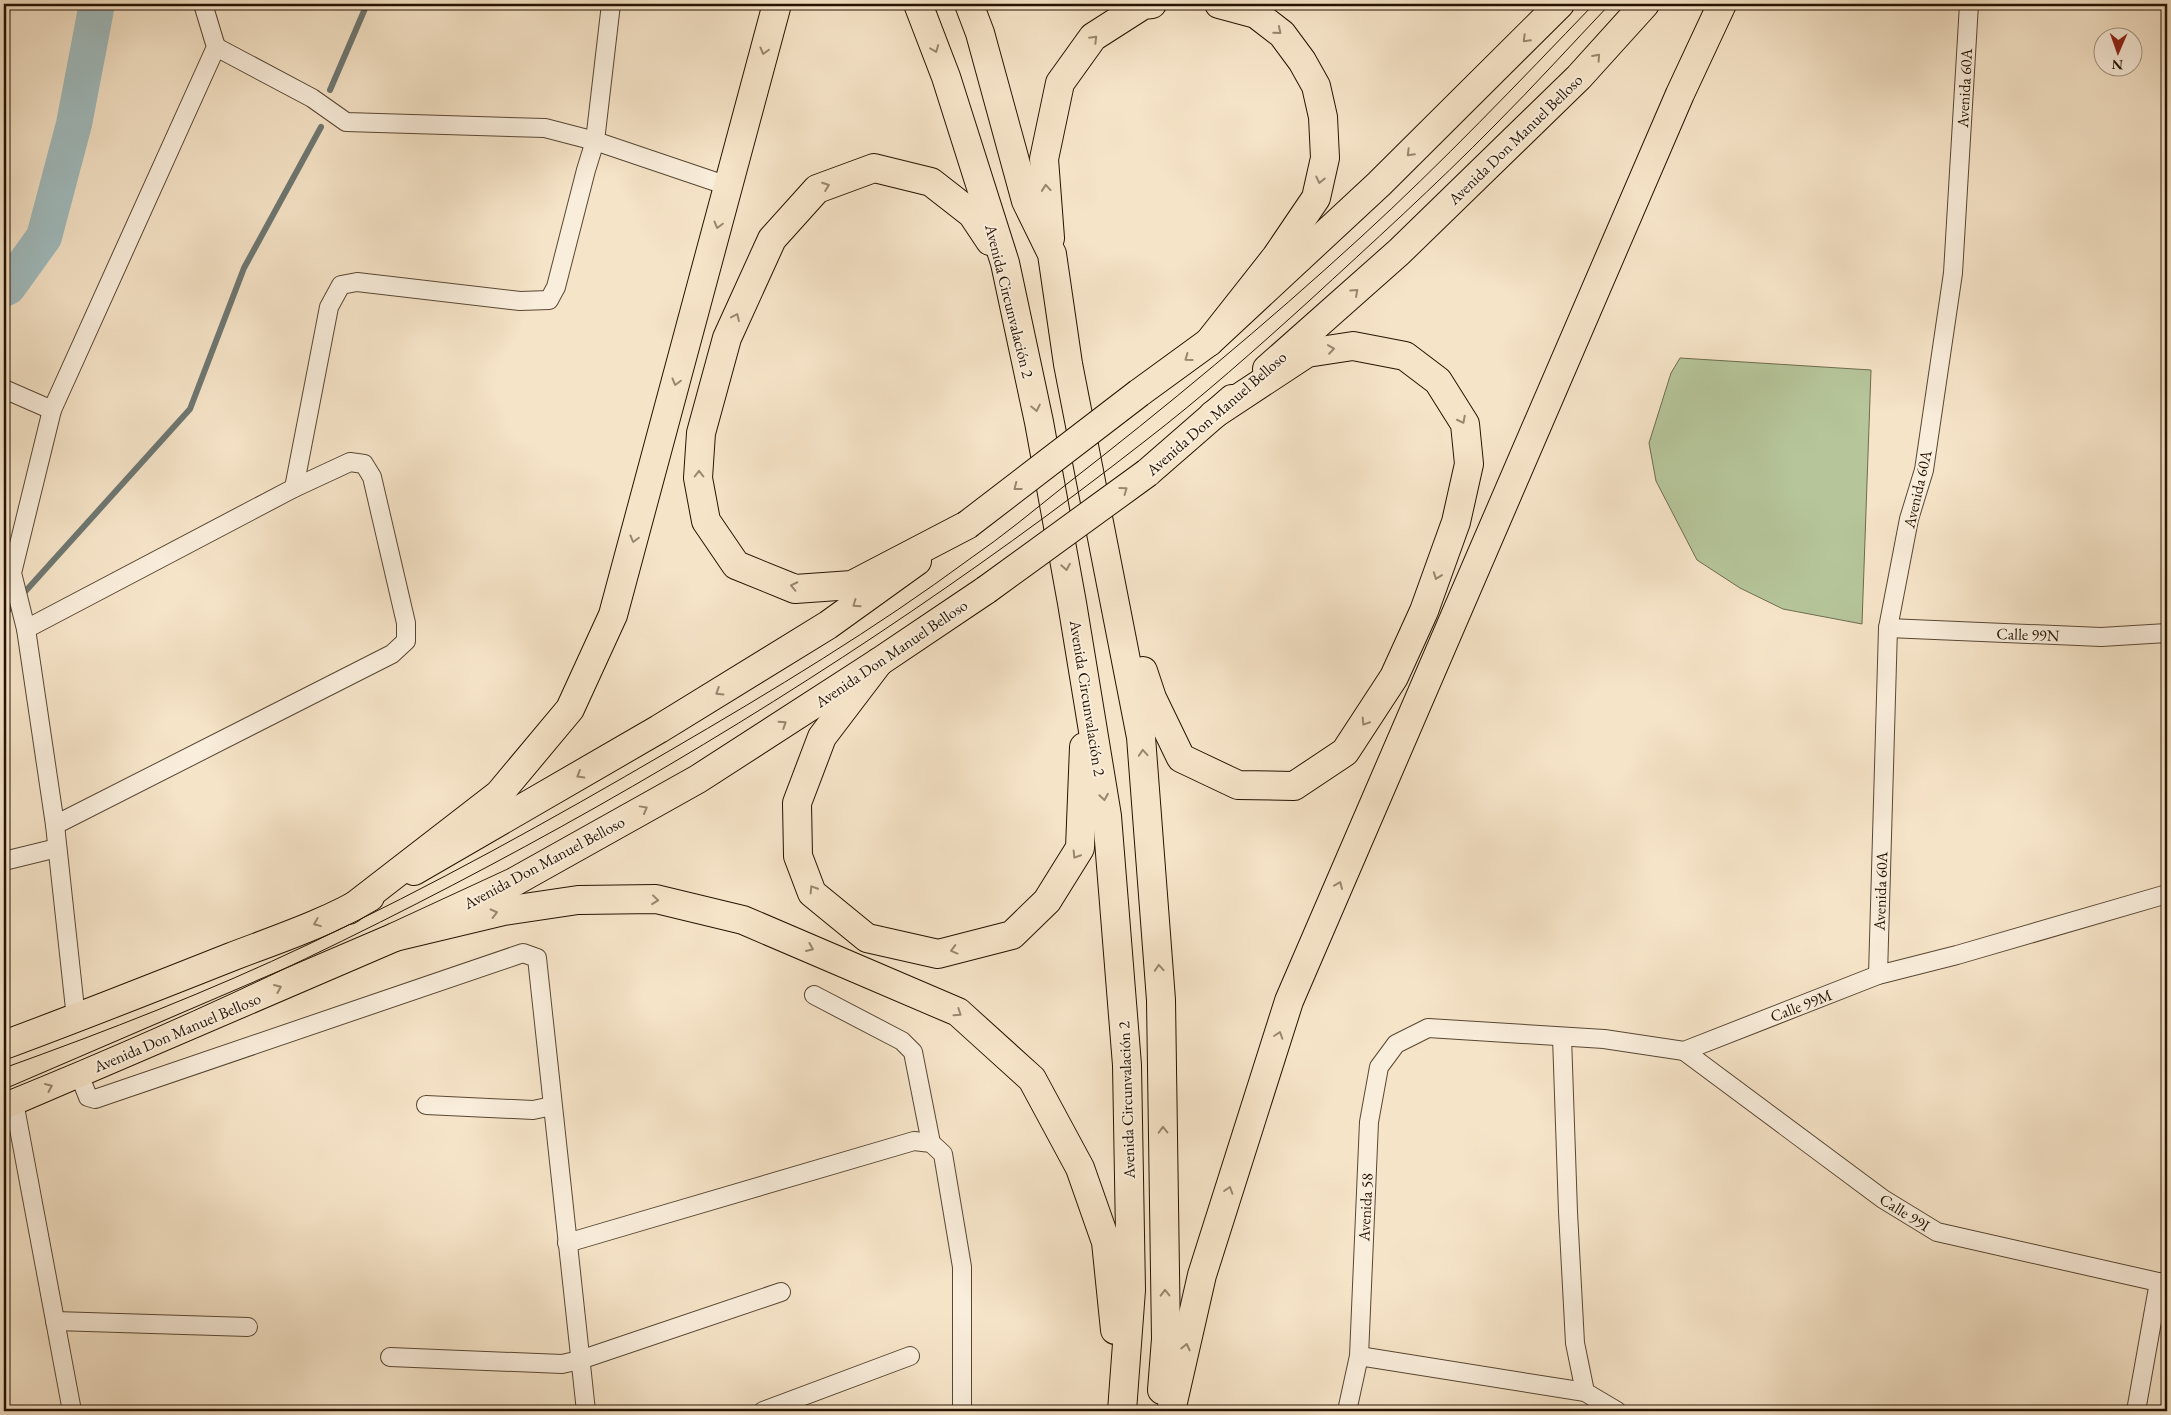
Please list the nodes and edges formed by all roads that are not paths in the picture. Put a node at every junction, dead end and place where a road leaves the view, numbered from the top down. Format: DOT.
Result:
graph roads {
  1 [pos="203,4"];
  2 [pos="611,4"];
  3 [pos="777,4"];
  4 [pos="918,4"];
  5 [pos="969,4"];
  6 [pos="1152,4"];
  7 [pos="1219,4"];
  8 [pos="1560,4"];
  9 [pos="1645,4"];
  10 [pos="1722,4"];
  11 [pos="1969,4"];
  12 [pos="216,47"];
  13 [pos="595,141"];
  14 [pos="728,186"];
  15 [pos="1052,254"];
  16 [pos="1005,263"];
  17 [pos="1209,342"];
  18 [pos="4,389"];
  19 [pos="52,410"];
  20 [pos="1213,415"];
  21 [pos="294,488"];
  22 [pos="967,525"];
  23 [pos="1103,537"];
  24 [pos="10,580"];
  25 [pos="1888,628"];
  26 [pos="26,629"];
  27 [pos="2167,633"];
  28 [pos="879,662"];
  29 [pos="1086,686"];
  30 [pos="55,825"];
  31 [pos="57,848"];
  32 [pos="4,860"];
  33 [pos="2167,894"];
  34 [pos="349,910"];
  35 [pos="395,938"];
  36 [pos="1878,975"];
  37 [pos="814,995"];
  38 [pos="76,1018"];
  39 [pos="1428,1028"];
  40 [pos="1562,1037"];
  41 [pos="4,1045"];
  42 [pos="1684,1051"];
  43 [pos="79,1074"];
  44 [pos="9,1104"];
  45 [pos="426,1105"];
  46 [pos="552,1106"];
  47 [pos="931,1143"];
  48 [pos="567,1243"];
  49 [pos="2163,1283"];
  50 [pos="781,1292"];
  51 [pos="55,1322"];
  52 [pos="248,1326"];
  53 [pos="390,1356"];
  54 [pos="910,1356"];
  55 [pos="1359,1356"];
  56 [pos="580,1360"];
  57 [pos="1585,1392"];
  58 [pos="1122,1407"];
  59 [pos="72,1411"];
  60 [pos="586,1411"];
  61 [pos="763,1411"];
  62 [pos="962,1411"];
  63 [pos="1161,1411"];
  64 [pos="1171,1411"];
  65 [pos="1347,1411"];
  66 [pos="1617,1411"];
  67 [pos="2136,1411"];
  1 -- 12 [label="street"];
  2 -- 13 [label="street"];
  3 -- 14 [label="main road, one-way"];
  4 -- 16 [label="main road, Avenida Circunvalación 2, one-way"];
  5 -- 15 [label="main road"];
  15 -- 6 [label="main road, one-way"];
  7 -- 17 [label="main road, one-way"];
  8 -- 17 [label="main road, one-way"];
  20 -- 9 [label="main road, Avenida Don Manuel Belloso, one-way"];
  64 -- 10 [label="main road, one-way"];
  11 -- 25 [label="street, Avenida 60A"];
  12 -- 13 [label="street"];
  12 -- 19 [label="street"];
  13 -- 14 [label="street"];
  13 -- 21 [label="street"];
  14 -- 34 [label="main road, one-way"];
  15 -- 23 [label="main road"];
  22 -- 16 [label="main road, one-way"];
  16 -- 29 [label="main road, Avenida Circunvalación 2, one-way"];
  17 -- 22 [label="main road, one-way, bridge"];
  18 -- 19 [label="street"];
  19 -- 24 [label="street"];
  20 -- 23 [label="main road, one-way"];
  28 -- 20 [label="main road, Avenida Don Manuel Belloso, one-way, bridge"];
  21 -- 26 [label="street"];
  21 -- 30 [label="street"];
  22 -- 34 [label="main road, one-way"];
  63 -- 23 [label="main road, one-way"];
  24 -- 26 [label="street"];
  25 -- 27 [label="street, Calle 99N"];
  25 -- 36 [label="street, Avenida 60A"];
  26 -- 30 [label="street"];
  29 -- 28 [label="main road, one-way"];
  35 -- 28 [label="main road, Avenida Don Manuel Belloso, one-way"];
  29 -- 58 [label="main road, Avenida Circunvalación 2, one-way"];
  30 -- 31 [label="street"];
  31 -- 32 [label="street"];
  31 -- 38 [label="street"];
  33 -- 36 [label="street, Calle 99M"];
  34 -- 38 [label="main road, one-way"];
  43 -- 35 [label="main road, Avenida Don Manuel Belloso, one-way"];
  35 -- 58 [label="main road, one-way"];
  36 -- 42 [label="street, Calle 99M"];
  37 -- 47 [label="street"];
  38 -- 41 [label="main road"];
  39 -- 40 [label="street, Calle 99M"];
  39 -- 55 [label="street, Avenida 58"];
  40 -- 42 [label="street, Calle 99M"];
  40 -- 57 [label="street"];
  42 -- 49 [label="street, Calle 99I"];
  44 -- 43 [label="main road, Avenida Don Manuel Belloso, one-way"];
  43 -- 46 [label="street"];
  44 -- 51 [label="street"];
  45 -- 46 [label="street"];
  46 -- 48 [label="street"];
  47 -- 48 [label="street"];
  47 -- 62 [label="street"];
  48 -- 56 [label="street"];
  49 -- 67 [label="street"];
  50 -- 56 [label="street"];
  51 -- 52 [label="street"];
  51 -- 59 [label="street"];
  53 -- 56 [label="street"];
  54 -- 61 [label="street"];
  55 -- 57 [label="street"];
  55 -- 65 [label="street, Avenida 58"];
  56 -- 60 [label="street"];
  57 -- 66 [label="street"];
}
